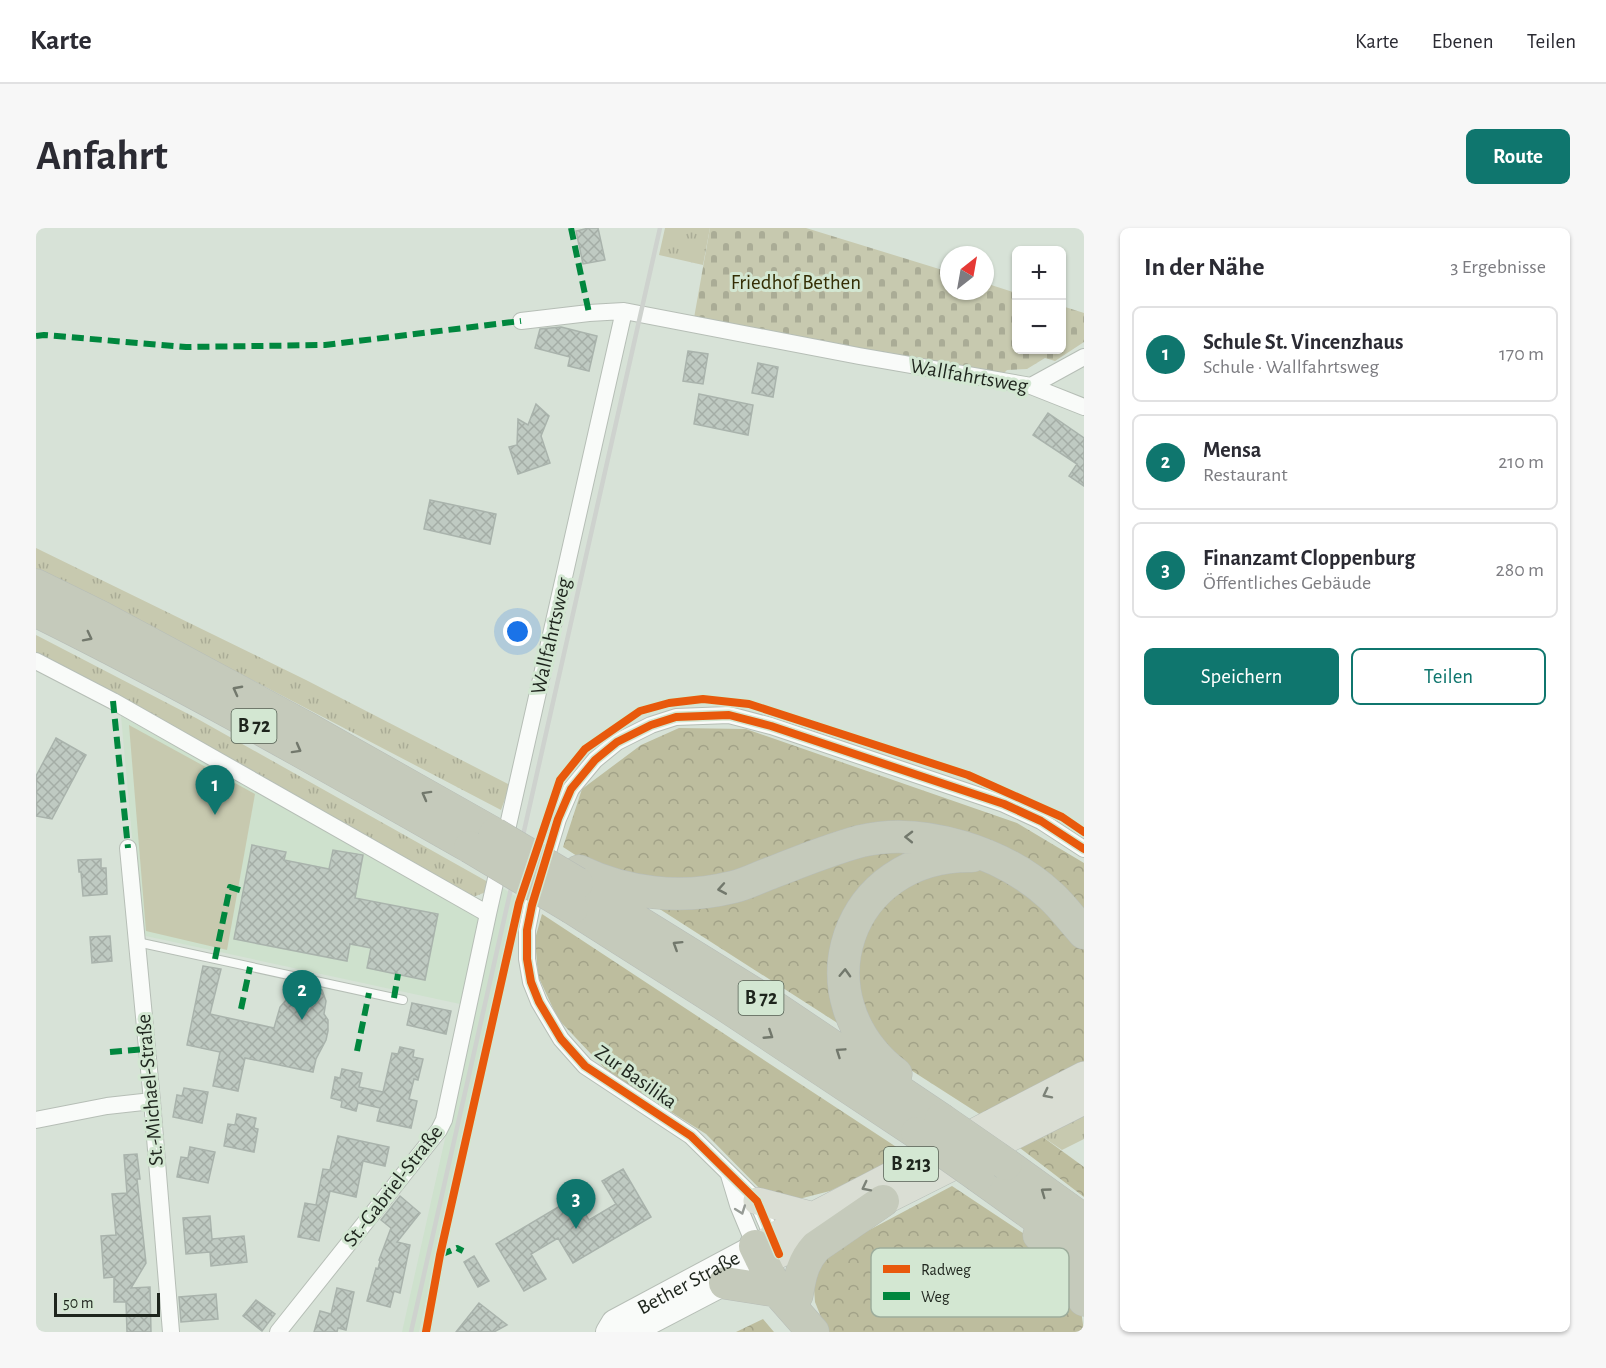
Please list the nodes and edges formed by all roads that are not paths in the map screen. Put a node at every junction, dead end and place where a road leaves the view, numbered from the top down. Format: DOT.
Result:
graph roads {
  1 [pos="624,311"];
  2 [pos="521,321"];
  3 [pos="1084,357"];
  4 [pos="1031,386"];
  5 [pos="1084,406"];
  6 [pos="36,585"];
  7 [pos="36,611"];
  8 [pos="36,661"];
  9 [pos="480,835"];
  10 [pos="128,848"];
  11 [pos="1084,849"];
  12 [pos="985,856"];
  13 [pos="576,888"];
  14 [pos="488,914"];
  15 [pos="1084,933"];
  16 [pos="137,942"];
  17 [pos="403,1000"];
  18 [pos="1084,1076"];
  19 [pos="152,1101"];
  20 [pos="1084,1101"];
  21 [pos="36,1120"];
  22 [pos="935,1123"];
  23 [pos="992,1170"];
  24 [pos="729,1174"];
  25 [pos="757,1201"];
  26 [pos="883,1201"];
  27 [pos="1016,1202"];
  28 [pos="811,1215"];
  29 [pos="1084,1220"];
  30 [pos="1054,1248"];
  31 [pos="767,1250"];
  32 [pos="1084,1252"];
  33 [pos="1069,1269"];
  34 [pos="725,1283"];
  35 [pos="787,1293"];
  36 [pos="1084,1300"];
  37 [pos="813,1331"];
  38 [pos="171,1332"];
  39 [pos="278,1332"];
  40 [pos="608,1332"];
  41 [pos="631,1332"];
  1 -- 2 [label="street"];
  1 -- 4 [label="street, Wallfahrtsweg"];
  1 -- 14 [label="street, Wallfahrtsweg"];
  3 -- 4 [label="street"];
  4 -- 5 [label="street, Wallfahrtsweg"];
  9 -- 6 [label="highway, B 72, one-way"];
  7 -- 9 [label="highway, B 72, one-way"];
  8 -- 14 [label="street"];
  9 -- 13 [label="highway, B 72, bridge"];
  10 -- 16 [label="street, St.-Michael-Straße"];
  11 -- 24 [label="street, Zur Basilika"];
  12 -- 13 [label="highway, B 72, one-way"];
  12 -- 15 [label="highway, B 72"];
  22 -- 12 [label="highway, B 72, one-way"];
  13 -- 22 [label="highway, B 72"];
  14 -- 39 [label="street, St.-Gabriel-Straße"];
  16 -- 17 [label="lane"];
  16 -- 19 [label="street, St.-Michael-Straße"];
  18 -- 28 [label="main road, B 213, one-way"];
  19 -- 21 [label="street"];
  19 -- 38 [label="street, St.-Michael-Straße"];
  20 -- 26 [label="main road, B 213"];
  22 -- 23 [label="highway, B 72, bridge"];
  22 -- 23 [label="highway, B 72, bridge"];
  23 -- 27 [label="highway, B 72"];
  29 -- 23 [label="highway, B 72, one-way"];
  24 -- 25 [label="street, Zur Basilika"];
  24 -- 31 [label="street, Zur Basilika, one-way"];
  25 -- 28 [label="main road"];
  25 -- 31 [label="street, Zur Basilika"];
  26 -- 31 [label="main road, B 213"];
  26 -- 35 [label="highway, B 213"];
  27 -- 30 [label="highway"];
  27 -- 32 [label="highway, B 72"];
  28 -- 31 [label="main road, B 213"];
  31 -- 34 [label="street, Bether Straße"];
  31 -- 35 [label="highway"];
  31 -- 40 [label="street, Bether Straße"];
  33 -- 36 [label="highway"];
  34 -- 35 [label="highway"];
  34 -- 41 [label="street, Bether Straße"];
  35 -- 37 [label="highway"];
}
